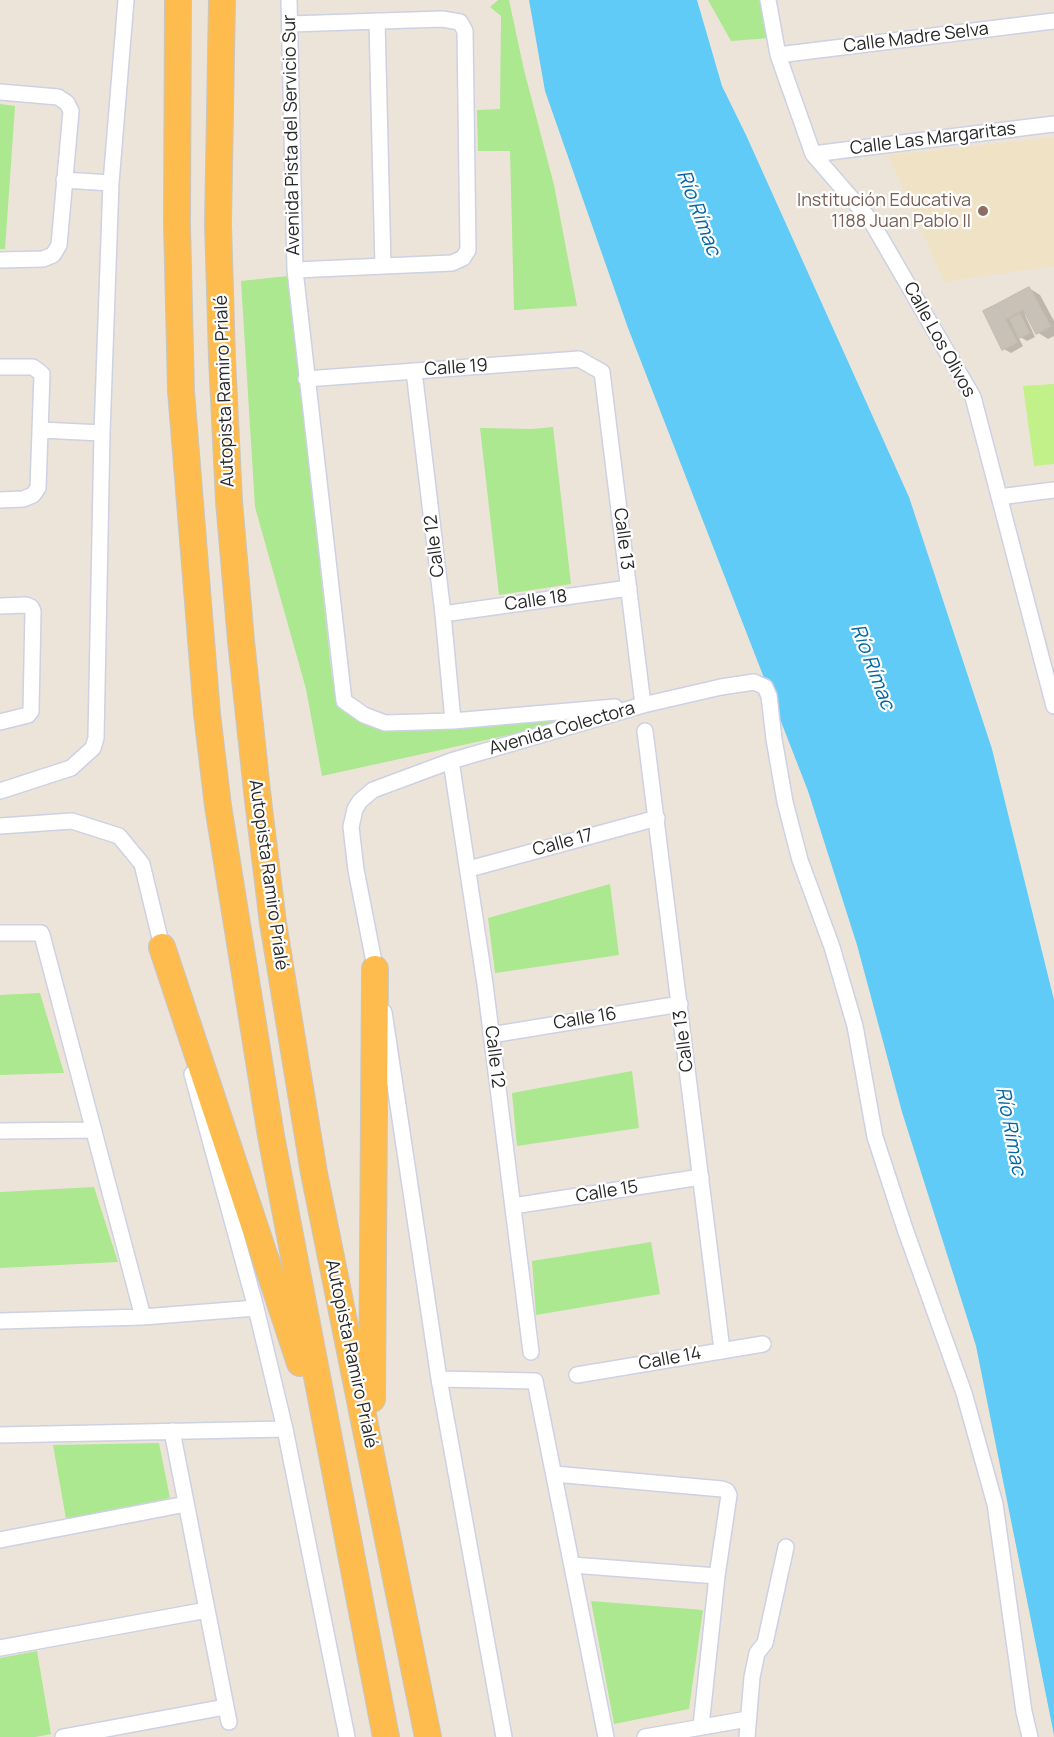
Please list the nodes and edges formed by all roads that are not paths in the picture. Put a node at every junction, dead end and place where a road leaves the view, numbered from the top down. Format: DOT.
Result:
graph roads {
  1 [pos="126,0"];
  2 [pos="178,0"];
  3 [pos="222,0"];
  4 [pos="290,0"];
  5 [pos="768,0"];
  6 [pos="377,21"];
  7 [pos="1054,21"];
  8 [pos="290,24"];
  9 [pos="777,55"];
  10 [pos="0,92"];
  11 [pos="1054,124"];
  12 [pos="813,154"];
  13 [pos="64,180"];
  14 [pos="111,183"];
  15 [pos="0,260"];
  16 [pos="383,266"];
  17 [pos="295,270"];
  18 [pos="0,367"];
  19 [pos="414,371"];
  20 [pos="602,372"];
  21 [pos="306,379"];
  22 [pos="41,430"];
  23 [pos="102,433"];
  24 [pos="1054,490"];
  25 [pos="999,497"];
  26 [pos="0,500"];
  27 [pos="628,588"];
  28 [pos="0,606"];
  29 [pos="443,614"];
  30 [pos="643,705"];
  31 [pos="1054,706"];
  32 [pos="453,721"];
  33 [pos="0,722"];
  34 [pos="645,731"];
  35 [pos="451,761"];
  36 [pos="0,791"];
  37 [pos="657,818"];
  38 [pos="0,826"];
  39 [pos="469,869"];
  40 [pos="0,933"];
  41 [pos="162,947"];
  42 [pos="375,969"];
  43 [pos="680,1004"];
  44 [pos="491,1035"];
  45 [pos="94,1130"];
  46 [pos="0,1131"];
  47 [pos="701,1177"];
  48 [pos="513,1206"];
  49 [pos="256,1308"];
  50 [pos="143,1317"];
  51 [pos="0,1321"];
  52 [pos="762,1344"];
  53 [pos="722,1350"];
  54 [pos="531,1352"];
  55 [pos="577,1375"];
  56 [pos="439,1378"];
  57 [pos="285,1428"];
  58 [pos="172,1431"];
  59 [pos="0,1435"];
  60 [pos="371,1453"];
  61 [pos="331,1456"];
  62 [pos="554,1474"];
  63 [pos="186,1504"];
  64 [pos="0,1540"];
  65 [pos="786,1546"];
  66 [pos="572,1565"];
  67 [pos="717,1576"];
  68 [pos="207,1610"];
  69 [pos="0,1648"];
  70 [pos="748,1719"];
  71 [pos="701,1726"];
  72 [pos="63,1737"];
  73 [pos="348,1737"];
  74 [pos="386,1737"];
  75 [pos="428,1737"];
  76 [pos="504,1737"];
  77 [pos="606,1737"];
  78 [pos="645,1737"];
  79 [pos="747,1737"];
  80 [pos="1030,1737"];
  1 -- 14 [label="street"];
  2 -- 61 [label="highway, Autopista Ramiro Prialé"];
  3 -- 60 [label="highway, Autopista Ramiro Prialé"];
  4 -- 8 [label="street, Avenida Pista del Servicio Sur"];
  5 -- 9 [label="street, Calle Los Olivos"];
  6 -- 8 [label="street"];
  6 -- 16 [label="street"];
  6 -- 16 [label="street"];
  7 -- 9 [label="street, Calle Madre Selva"];
  8 -- 17 [label="street, Avenida Pista del Servicio Sur"];
  9 -- 12 [label="street, Calle Los Olivos"];
  10 -- 13 [label="street"];
  11 -- 12 [label="street, Calle Las Margaritas"];
  12 -- 25 [label="street, Calle Los Olivos"];
  13 -- 14 [label="street"];
  13 -- 15 [label="street"];
  14 -- 23 [label="street"];
  16 -- 17 [label="street"];
  17 -- 21 [label="street, Avenida Pista del Servicio Sur"];
  18 -- 22 [label="street"];
  19 -- 20 [label="street, Calle 19"];
  19 -- 21 [label="street, Calle 19"];
  19 -- 29 [label="street, Calle 12"];
  20 -- 27 [label="street, Calle 13"];
  21 -- 32 [label="street, Avenida Pista del Servicio Sur"];
  22 -- 23 [label="street"];
  22 -- 26 [label="street"];
  23 -- 36 [label="street"];
  24 -- 25 [label="street"];
  25 -- 31 [label="street, Calle Los Olivos"];
  27 -- 29 [label="street, Calle 18"];
  27 -- 30 [label="street, Calle 13"];
  28 -- 33 [label="street"];
  29 -- 32 [label="street, Calle 12"];
  30 -- 32 [label="street"];
  30 -- 35 [label="street, Avenida Colectora"];
  30 -- 80 [label="street, Avenida Colectora"];
  34 -- 37 [label="street, Calle 13"];
  35 -- 39 [label="street, Calle 12"];
  35 -- 42 [label="street, Avenida Colectora"];
  37 -- 39 [label="street, Calle 17"];
  37 -- 43 [label="street, Calle 13"];
  38 -- 41 [label="street"];
  39 -- 44 [label="street, Calle 12"];
  40 -- 45 [label="street"];
  41 -- 49 [label="street"];
  41 -- 61 [label="highway"];
  42 -- 56 [label="street"];
  42 -- 60 [label="highway"];
  43 -- 44 [label="street, Calle 16"];
  43 -- 47 [label="street, Calle 13"];
  44 -- 48 [label="street, Calle 12"];
  45 -- 46 [label="street"];
  45 -- 50 [label="street"];
  47 -- 48 [label="street, Calle 15"];
  47 -- 53 [label="street, Calle 13"];
  48 -- 54 [label="street, Calle 12"];
  49 -- 50 [label="street"];
  49 -- 57 [label="street"];
  50 -- 51 [label="street"];
  52 -- 53 [label="street, Calle 14"];
  53 -- 55 [label="street, Calle 14"];
  56 -- 62 [label="street"];
  56 -- 76 [label="street"];
  57 -- 58 [label="street"];
  57 -- 73 [label="street"];
  58 -- 59 [label="street"];
  58 -- 63 [label="street"];
  60 -- 75 [label="highway, Autopista Ramiro Prialé"];
  61 -- 74 [label="highway, Autopista Ramiro Prialé"];
  62 -- 66 [label="street"];
  62 -- 67 [label="street"];
  63 -- 64 [label="street"];
  63 -- 68 [label="street"];
  65 -- 70 [label="street"];
  66 -- 67 [label="street"];
  66 -- 77 [label="street"];
  67 -- 71 [label="street"];
  68 -- 69 [label="street"];
  68 -- 72 [label="street"];
  70 -- 71 [label="street"];
  70 -- 79 [label="street"];
  71 -- 78 [label="street"];
}
